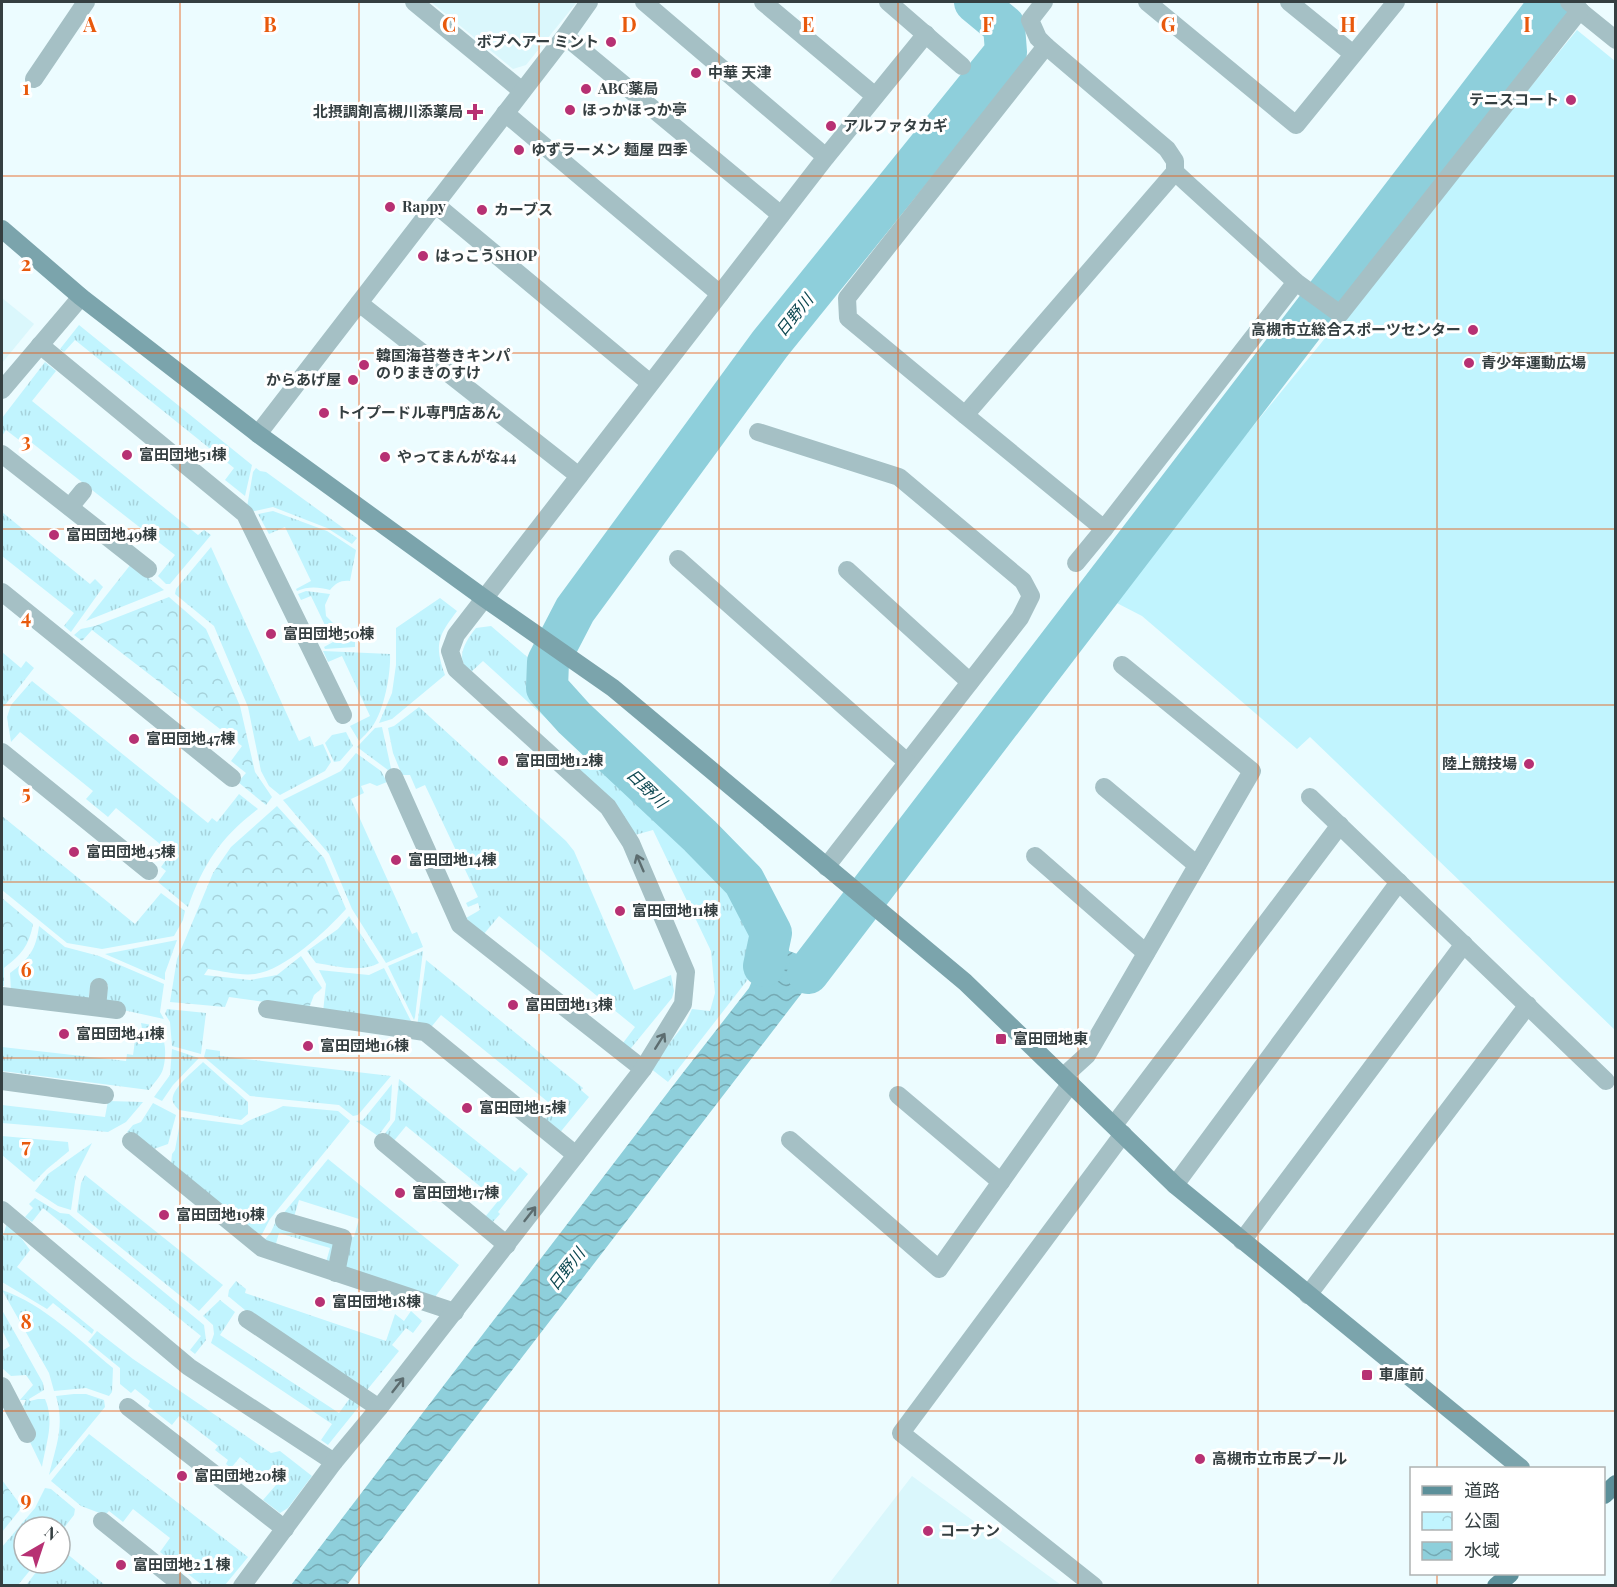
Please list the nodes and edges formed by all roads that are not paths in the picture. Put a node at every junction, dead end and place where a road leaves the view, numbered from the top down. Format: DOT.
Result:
graph roads {
  1 [pos="86,2"];
  2 [pos="414,2"];
  3 [pos="589,2"];
  4 [pos="644,2"];
  5 [pos="763,2"];
  6 [pos="888,2"];
  7 [pos="1044,2"];
  8 [pos="1147,2"];
  9 [pos="1289,2"];
  10 [pos="1396,2"];
  11 [pos="1574,6"];
  12 [pos="926,34"];
  13 [pos="565,36"];
  14 [pos="1616,40"];
  15 [pos="1046,46"];
  16 [pos="1353,54"];
  17 [pos="962,66"];
  18 [pos="34,79"];
  19 [pos="522,91"];
  20 [pos="875,96"];
  21 [pos="505,113"];
  22 [pos="826,157"];
  23 [pos="1175,172"];
  24 [pos="435,204"];
  25 [pos="781,216"];
  26 [pos="2,229"];
  27 [pos="1300,285"];
  28 [pos="720,294"];
  29 [pos="81,297"];
  30 [pos="359,303"];
  31 [pos="40,345"];
  32 [pos="650,383"];
  33 [pos="2,390"];
  34 [pos="965,415"];
  35 [pos="758,432"];
  36 [pos="258,434"];
  37 [pos="2,454"];
  38 [pos="579,476"];
  39 [pos="83,491"];
  40 [pos="70,507"];
  41 [pos="1104,529"];
  42 [pos="678,559"];
  43 [pos="1076,563"];
  44 [pos="148,569"];
  45 [pos="847,570"];
  46 [pos="2,592"];
  47 [pos="484,598"];
  48 [pos="1122,665"];
  49 [pos="970,682"];
  50 [pos="344,715"];
  51 [pos="2,752"];
  52 [pos="908,762"];
  53 [pos="394,777"];
  54 [pos="232,778"];
  55 [pos="1104,787"];
  56 [pos="1310,797"];
  57 [pos="1340,825"];
  58 [pos="1035,856"];
  59 [pos="1197,865"];
  60 [pos="826,867"];
  61 [pos="149,871"];
  62 [pos="1399,882"];
  63 [pos="1464,944"];
  64 [pos="1146,953"];
  65 [pos="99,987"];
  66 [pos="2,996"];
  67 [pos="1528,1005"];
  68 [pos="97,1007"];
  69 [pos="117,1010"];
  70 [pos="267,1010"];
  71 [pos="643,1069"];
  72 [pos="1067,1080"];
  73 [pos="1606,1081"];
  74 [pos="2,1082"];
  75 [pos="105,1095"];
  76 [pos="898,1095"];
  77 [pos="1118,1130"];
  78 [pos="790,1140"];
  79 [pos="131,1141"];
  80 [pos="382,1142"];
  81 [pos="576,1155"];
  82 [pos="1001,1182"];
  83 [pos="1175,1185"];
  84 [pos="2,1210"];
  85 [pos="284,1221"];
  86 [pos="1242,1241"];
  87 [pos="507,1245"];
  88 [pos="336,1273"];
  89 [pos="1308,1295"];
  90 [pos="455,1312"];
  91 [pos="247,1319"];
  92 [pos="2,1386"];
  93 [pos="128,1407"];
  94 [pos="379,1408"];
  95 [pos="27,1434"];
  96 [pos="334,1462"];
  97 [pos="1520,1467"];
  98 [pos="102,1521"];
  99 [pos="285,1529"];
  100 [pos="1509,1575"];
  101 [pos="183,1586"];
  102 [pos="242,1586"];
  103 [pos="1094,1586"];
  104 [pos="1496,1586"];
  1 -- 18 [label="street"];
  2 -- 19 [label="street"];
  3 -- 13 [label="street"];
  4 -- 22 [label="street"];
  5 -- 20 [label="street"];
  6 -- 12 [label="street"];
  7 -- 15 [label="street"];
  8 -- 16 [label="street"];
  9 -- 16 [label="street"];
  10 -- 16 [label="street"];
  11 -- 14 [label="street"];
  11 -- 27 [label="street"];
  12 -- 17 [label="street"];
  12 -- 20 [label="street"];
  13 -- 19 [label="street"];
  13 -- 25 [label="street"];
  15 -- 23 [label="street"];
  15 -- 34 [label="street"];
  19 -- 21 [label="street"];
  20 -- 22 [label="street"];
  21 -- 24 [label="street"];
  21 -- 28 [label="street"];
  22 -- 25 [label="street"];
  23 -- 27 [label="street"];
  23 -- 34 [label="street"];
  24 -- 30 [label="street"];
  24 -- 32 [label="street"];
  25 -- 28 [label="street"];
  26 -- 29 [label="street"];
  27 -- 41 [label="street"];
  28 -- 32 [label="street"];
  29 -- 31 [label="street"];
  29 -- 36 [label="street"];
  30 -- 36 [label="street"];
  30 -- 38 [label="street"];
  31 -- 33 [label="street"];
  31 -- 50 [label="street"];
  32 -- 38 [label="street"];
  34 -- 41 [label="street"];
  35 -- 49 [label="street"];
  36 -- 47 [label="street"];
  37 -- 40 [label="street"];
  38 -- 47 [label="street"];
  39 -- 40 [label="street"];
  40 -- 44 [label="street"];
  41 -- 43 [label="street"];
  42 -- 52 [label="street"];
  45 -- 49 [label="street"];
  46 -- 54 [label="street"];
  47 -- 60 [label="street"];
  71 -- 47 [label="street, one-way"];
  48 -- 59 [label="street"];
  49 -- 52 [label="street"];
  51 -- 61 [label="street"];
  52 -- 60 [label="street"];
  53 -- 71 [label="street"];
  55 -- 59 [label="street"];
  56 -- 57 [label="street"];
  57 -- 62 [label="street"];
  57 -- 77 [label="street"];
  58 -- 64 [label="street"];
  59 -- 64 [label="street"];
  60 -- 72 [label="street"];
  62 -- 63 [label="street"];
  62 -- 83 [label="street"];
  63 -- 67 [label="street"];
  63 -- 86 [label="street"];
  64 -- 72 [label="street"];
  65 -- 68 [label="street"];
  66 -- 68 [label="street"];
  67 -- 73 [label="street"];
  67 -- 89 [label="street"];
  68 -- 69 [label="street"];
  70 -- 81 [label="street"];
  71 -- 81 [label="street"];
  72 -- 77 [label="street"];
  72 -- 82 [label="street"];
  74 -- 75 [label="street"];
  76 -- 82 [label="street"];
  77 -- 83 [label="street"];
  77 -- 103 [label="street"];
  78 -- 82 [label="street"];
  79 -- 88 [label="street"];
  80 -- 87 [label="street"];
  87 -- 81 [label="street, one-way"];
  83 -- 86 [label="street"];
  84 -- 96 [label="street"];
  85 -- 88 [label="street"];
  86 -- 89 [label="street"];
  87 -- 90 [label="street"];
  88 -- 90 [label="street"];
  89 -- 97 [label="street"];
  94 -- 90 [label="street, one-way"];
  91 -- 94 [label="street"];
  92 -- 95 [label="street"];
  93 -- 99 [label="street"];
  94 -- 96 [label="street"];
  96 -- 99 [label="street"];
  98 -- 101 [label="street"];
  99 -- 102 [label="street"];
  100 -- 104 [label="main road"];
}
